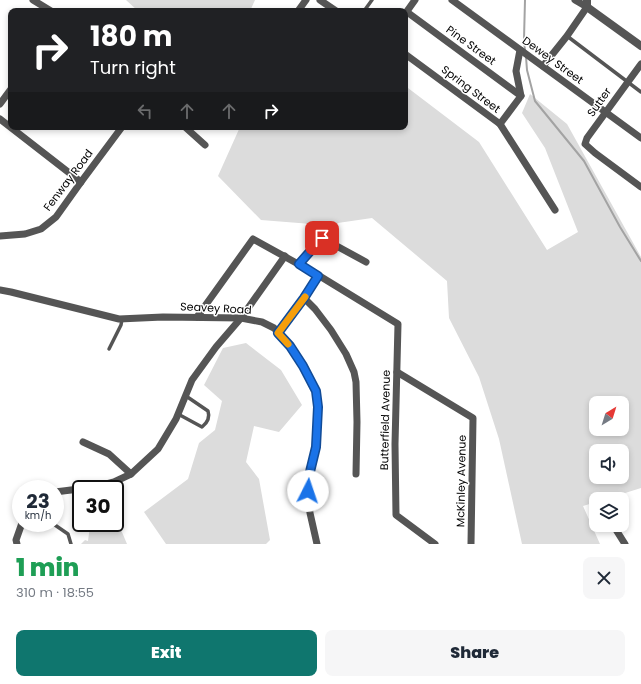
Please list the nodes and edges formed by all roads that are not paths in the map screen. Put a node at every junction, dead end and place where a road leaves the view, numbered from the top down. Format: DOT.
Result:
graph roads {
  1 [pos="33,0"];
  2 [pos="320,0"];
  3 [pos="415,0"];
  4 [pos="452,0"];
  5 [pos="575,0"];
  6 [pos="587,4"];
  7 [pos="46,8"];
  8 [pos="332,8"];
  9 [pos="408,10"];
  10 [pos="408,14"];
  11 [pos="567,36"];
  12 [pos="641,46"];
  13 [pos="520,50"];
  14 [pos="408,56"];
  15 [pos="641,64"];
  16 [pos="543,66"];
  17 [pos="628,82"];
  18 [pos="641,92"];
  19 [pos="8,93"];
  20 [pos="522,96"];
  21 [pos="0,104"];
  22 [pos="605,112"];
  23 [pos="0,119"];
  24 [pos="500,124"];
  25 [pos="8,125"];
  26 [pos="14,130"];
  27 [pos="120,130"];
  28 [pos="189,130"];
  29 [pos="641,138"];
  30 [pos="205,144"];
  31 [pos="80,182"];
  32 [pos="641,187"];
  33 [pos="555,210"];
  34 [pos="0,236"];
  35 [pos="285,256"];
  36 [pos="366,262"];
  37 [pos="299,264"];
  38 [pos="318,276"];
  39 [pos="0,290"];
  40 [pos="304,298"];
  41 [pos="197,317"];
  42 [pos="122,318"];
  43 [pos="240,318"];
  44 [pos="278,333"];
  45 [pos="109,349"];
  46 [pos="397,372"];
  47 [pos="186,396"];
  48 [pos="178,414"];
  49 [pos="83,442"];
  50 [pos="131,474"];
  51 [pos="356,474"];
  52 [pos="64,491"];
  53 [pos="64,531"];
  54 [pos="19,532"];
  55 [pos="617,532"];
  56 [pos="17,544"];
  57 [pos="71,544"];
  58 [pos="317,544"];
  59 [pos="435,544"];
  60 [pos="471,544"];
  61 [pos="625,544"];
  1 -- 7 [label="street"];
  2 -- 8 [label="street"];
  3 -- 9 [label="street"];
  4 -- 13 [label="street, Dewey Street"];
  5 -- 6 [label="street"];
  6 -- 11 [label="street"];
  6 -- 12 [label="street"];
  10 -- 20 [label="street, Pine Street"];
  11 -- 16 [label="street"];
  11 -- 17 [label="lane"];
  13 -- 16 [label="street, Dewey Street"];
  13 -- 20 [label="street"];
  14 -- 24 [label="street, Spring Street"];
  15 -- 17 [label="street, Sutter"];
  16 -- 22 [label="street, Dewey Street"];
  17 -- 18 [label="lane"];
  17 -- 22 [label="street, Sutter"];
  19 -- 21 [label="street"];
  20 -- 24 [label="street"];
  22 -- 29 [label="street, Dewey Street"];
  22 -- 32 [label="street, Sutter"];
  23 -- 25 [label="street"];
  24 -- 33 [label="street, Spring Street"];
  26 -- 31 [label="street"];
  27 -- 31 [label="street, Fenway Road"];
  28 -- 30 [label="street"];
  31 -- 34 [label="street, Fenway Road"];
  35 -- 37 [label="street"];
  35 -- 41 [label="street"];
  35 -- 43 [label="street"];
  36 -- 37 [label="street"];
  37 -- 38 [label="street"];
  38 -- 40 [label="street"];
  38 -- 46 [label="street, Butterfield Avenue"];
  39 -- 42 [label="street, Seavey Road"];
  40 -- 44 [label="street"];
  40 -- 51 [label="street"];
  41 -- 42 [label="street, Seavey Road"];
  41 -- 43 [label="street, Seavey Road"];
  42 -- 45 [label="lane"];
  43 -- 44 [label="street, Seavey Road"];
  43 -- 47 [label="street"];
  44 -- 58 [label="street, Seavey Road"];
  46 -- 59 [label="street, Butterfield Avenue"];
  46 -- 60 [label="street, McKinley Avenue"];
  47 -- 48 [label="street"];
  47 -- 48 [label="lane"];
  48 -- 50 [label="street"];
  49 -- 50 [label="street"];
  50 -- 52 [label="street"];
  53 -- 57 [label="lane"];
  54 -- 56 [label="street"];
  55 -- 61 [label="street"];
}
